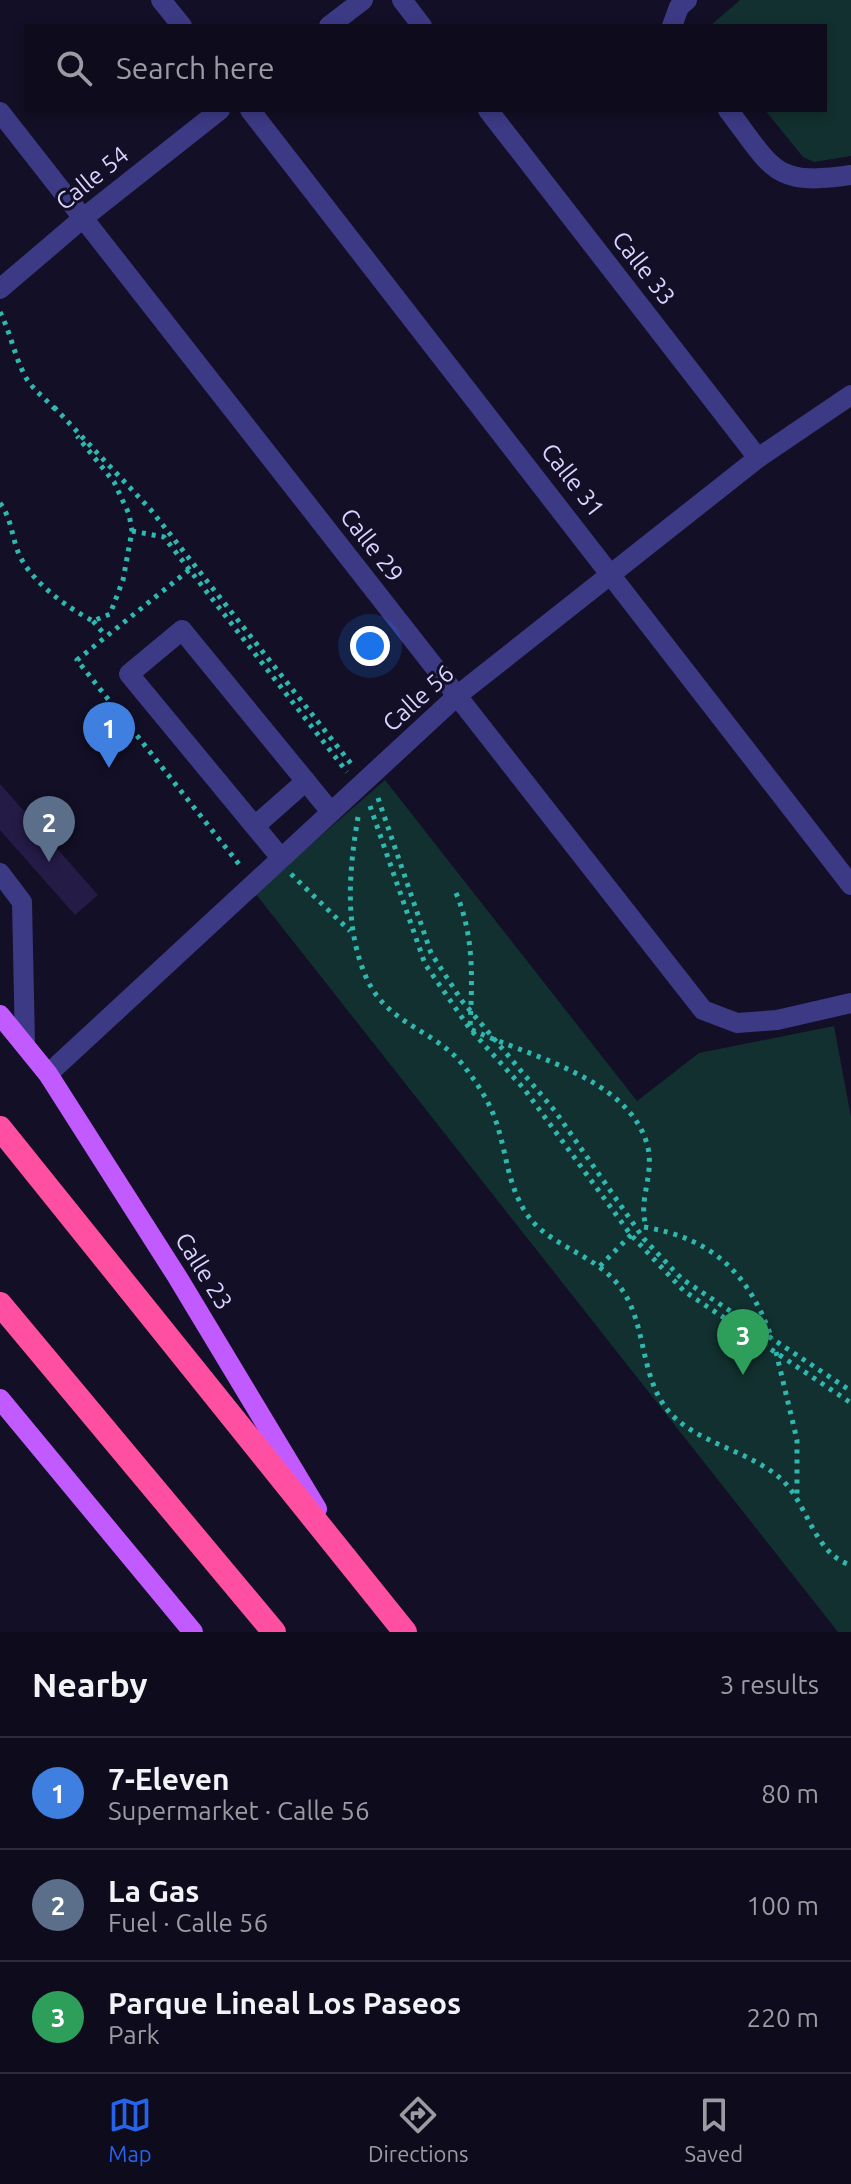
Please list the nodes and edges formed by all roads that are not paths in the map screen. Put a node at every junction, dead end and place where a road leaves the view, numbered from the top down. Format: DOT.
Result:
graph roads {
  1 [pos="161,0"];
  2 [pos="363,0"];
  3 [pos="402,0"];
  4 [pos="687,0"];
  5 [pos="180,24"];
  6 [pos="332,24"];
  7 [pos="420,24"];
  8 [pos="673,24"];
  9 [pos="0,112"];
  10 [pos="217,112"];
  11 [pos="252,112"];
  12 [pos="490,112"];
  13 [pos="730,112"];
  14 [pos="851,175"];
  15 [pos="82,219"];
  16 [pos="0,289"];
  17 [pos="851,395"];
  18 [pos="758,458"];
  19 [pos="613,573"];
  20 [pos="458,695"];
  21 [pos="306,781"];
  22 [pos="331,812"];
  23 [pos="255,826"];
  24 [pos="284,864"];
  25 [pos="0,873"];
  26 [pos="851,885"];
  27 [pos="851,1003"];
  28 [pos="0,1015"];
  29 [pos="25,1045"];
  30 [pos="48,1074"];
  31 [pos="0,1128"];
  32 [pos="0,1304"];
  33 [pos="0,1399"];
  34 [pos="350,1564"];
  35 [pos="193,1632"];
  36 [pos="274,1632"];
  37 [pos="405,1632"];
  1 -- 5 [label="street"];
  2 -- 6 [label="street"];
  3 -- 7 [label="street"];
  4 -- 8 [label="street"];
  9 -- 15 [label="street, Calle 29"];
  10 -- 15 [label="street, Calle 54"];
  11 -- 19 [label="street, Calle 31"];
  12 -- 18 [label="street, Calle 33"];
  13 -- 14 [label="street"];
  15 -- 16 [label="street, Calle 54"];
  15 -- 20 [label="street, Calle 29"];
  17 -- 18 [label="street, Calle 56"];
  18 -- 19 [label="street, Calle 56"];
  19 -- 20 [label="street, Calle 56"];
  19 -- 26 [label="street, Calle 31"];
  20 -- 22 [label="street, Calle 56"];
  20 -- 27 [label="street, Calle 29"];
  21 -- 22 [label="street"];
  21 -- 23 [label="street"];
  21 -- 23 [label="street"];
  22 -- 24 [label="street, Calle 56"];
  23 -- 24 [label="street"];
  24 -- 30 [label="street, Calle 56"];
  25 -- 29 [label="street"];
  28 -- 29 [label="main road, Calle 23"];
  29 -- 30 [label="main road, Calle 23"];
  30 -- 34 [label="main road, Calle 23"];
  31 -- 34 [label="highway"];
  32 -- 36 [label="highway"];
  33 -- 35 [label="main road"];
  34 -- 37 [label="highway"];
}
